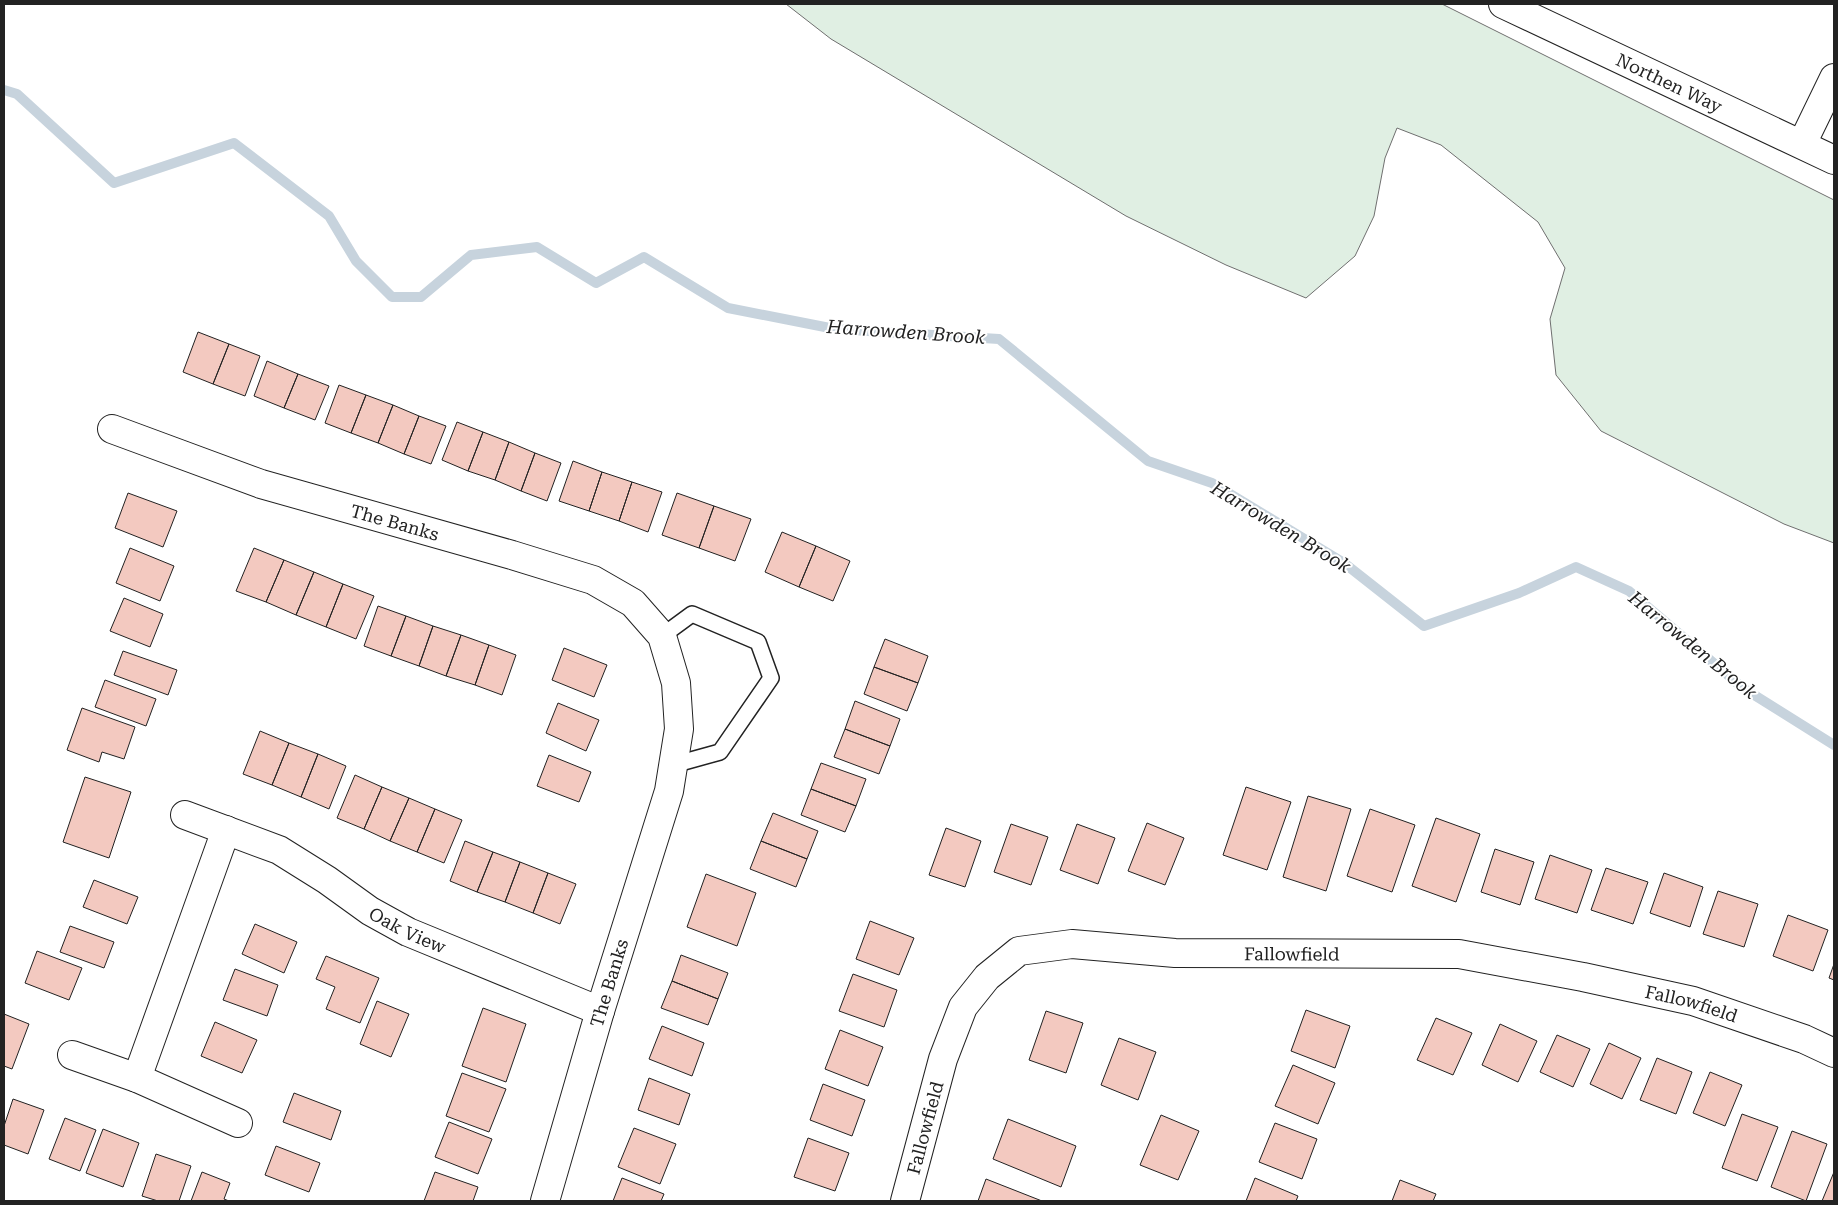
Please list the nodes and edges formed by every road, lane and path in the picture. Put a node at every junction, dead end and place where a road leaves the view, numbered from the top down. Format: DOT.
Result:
graph roads {
  1 [pos="1503,4"];
  2 [pos="1834,78"];
  3 [pos="1802,144"];
  4 [pos="1834,160"];
  5 [pos="112,429"];
  6 [pos="662,636"];
  7 [pos="673,765"];
  8 [pos="185,815"];
  9 [pos="226,830"];
  10 [pos="600,1011"];
  11 [pos="1834,1053"];
  12 [pos="72,1055"];
  13 [pos="137,1078"];
  14 [pos="238,1123"];
  15 [pos="545,1201"];
  16 [pos="905,1201"];
  1 -- 3 [label="street, Northen Way"];
  2 -- 3 [label="street"];
  3 -- 4 [label="street, Northen Way"];
  5 -- 6 [label="street, The Banks"];
  6 -- 7 [label="street, The Banks"];
  6 -- 7 [label="lane"];
  7 -- 10 [label="street, The Banks"];
  8 -- 9 [label="street, Oak View"];
  9 -- 10 [label="street, Oak View"];
  9 -- 13 [label="street"];
  10 -- 15 [label="street, The Banks"];
  11 -- 16 [label="street, Fallowfield"];
  12 -- 13 [label="street"];
  13 -- 14 [label="street"];
}
